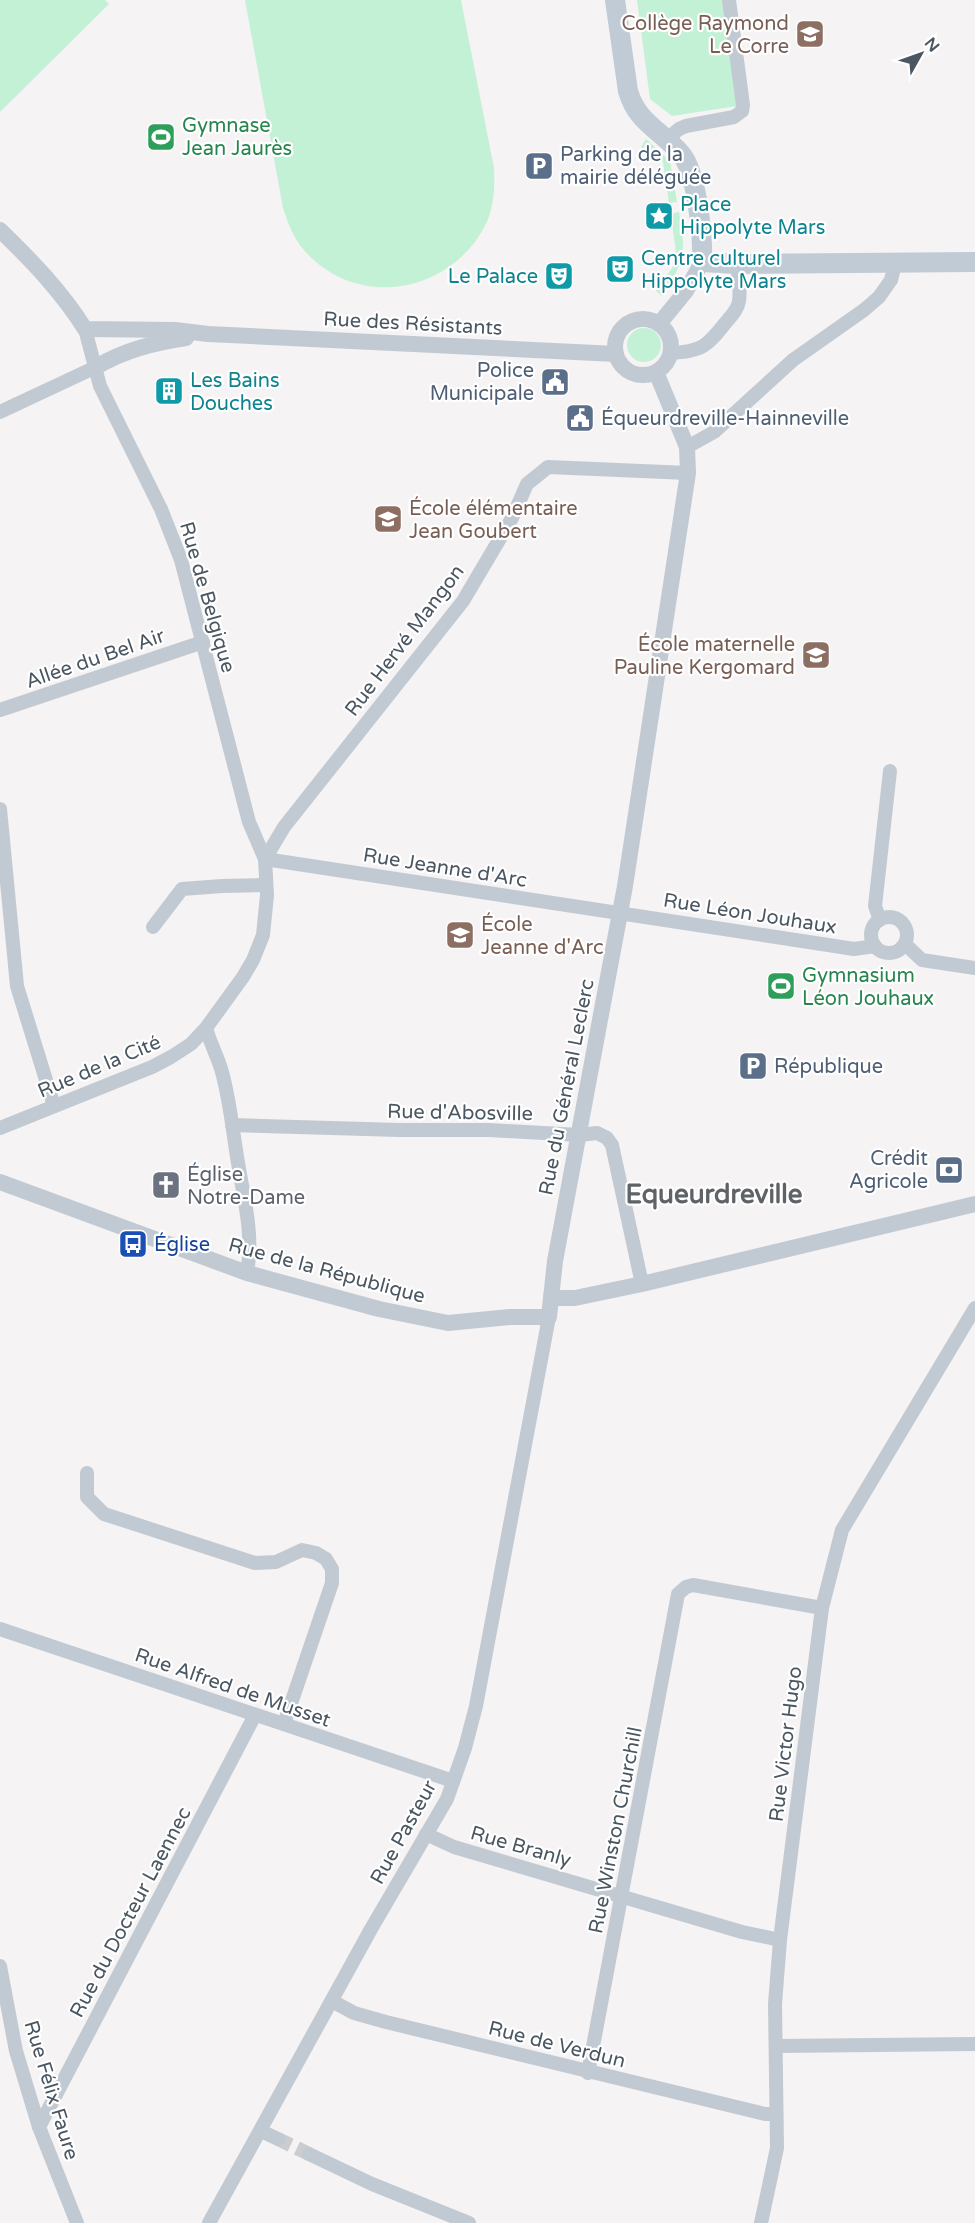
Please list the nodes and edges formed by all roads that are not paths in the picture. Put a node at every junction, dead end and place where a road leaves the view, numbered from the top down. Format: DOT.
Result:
graph roads {
  1 [pos="615,0"];
  2 [pos="729,0"];
  3 [pos="666,140"];
  4 [pos="0,230"];
  5 [pos="702,262"];
  6 [pos="975,262"];
  7 [pos="737,264"];
  8 [pos="895,264"];
  9 [pos="659,324"];
  10 [pos="85,329"];
  11 [pos="208,334"];
  12 [pos="670,353"];
  13 [pos="616,354"];
  14 [pos="96,368"];
  15 [pos="656,372"];
  16 [pos="0,412"];
  17 [pos="687,447"];
  18 [pos="688,473"];
  19 [pos="203,642"];
  20 [pos="0,710"];
  21 [pos="890,771"];
  22 [pos="0,809"];
  23 [pos="265,859"];
  24 [pos="267,885"];
  25 [pos="620,913"];
  26 [pos="879,920"];
  27 [pos="153,927"];
  28 [pos="6,941"];
  29 [pos="905,944"];
  30 [pos="875,946"];
  31 [pos="975,968"];
  32 [pos="206,1028"];
  33 [pos="54,1107"];
  34 [pos="232,1125"];
  35 [pos="0,1128"];
  36 [pos="579,1136"];
  37 [pos="0,1182"];
  38 [pos="975,1204"];
  39 [pos="247,1273"];
  40 [pos="642,1284"];
  41 [pos="551,1298"];
  42 [pos="975,1308"];
  43 [pos="549,1317"];
  44 [pos="87,1473"];
  45 [pos="822,1608"];
  46 [pos="0,1629"];
  47 [pos="255,1715"];
  48 [pos="284,1724"];
  49 [pos="453,1781"];
  50 [pos="426,1834"];
  51 [pos="622,1896"];
  52 [pos="780,1940"];
  53 [pos="0,1966"];
  54 [pos="332,2001"];
  55 [pos="975,2044"];
  56 [pos="776,2046"];
  57 [pos="588,2073"];
  58 [pos="776,2115"];
  59 [pos="39,2127"];
  60 [pos="261,2131"];
  61 [pos="278,2139"];
  62 [pos="309,2154"];
  63 [pos="77,2223"];
  64 [pos="209,2223"];
  65 [pos="469,2223"];
  66 [pos="760,2223"];
  1 -- 3 [label="main road"];
  2 -- 3 [label="street"];
  3 -- 5 [label="main road"];
  4 -- 10 [label="street"];
  5 -- 7 [label="main road"];
  5 -- 9 [label="street"];
  6 -- 8 [label="main road"];
  7 -- 8 [label="main road"];
  7 -- 12 [label="street"];
  8 -- 17 [label="street"];
  9 -- 12 [label="street"];
  9 -- 13 [label="street"];
  10 -- 11 [label="street, Rue des Résistants"];
  10 -- 14 [label="street, Rue de Belgique"];
  11 -- 13 [label="street, Rue des Résistants"];
  11 -- 14 [label="street, Rue des Résistants"];
  12 -- 15 [label="street"];
  13 -- 15 [label="street"];
  14 -- 16 [label="street"];
  14 -- 19 [label="street, Rue de Belgique"];
  15 -- 17 [label="street, Rue du Général Leclerc"];
  17 -- 18 [label="street, Rue du Général Leclerc"];
  18 -- 23 [label="street, Rue Hervé Mangon"];
  18 -- 25 [label="street, Rue du Général Leclerc"];
  19 -- 20 [label="street, Allée du Bel Air"];
  19 -- 23 [label="street, Rue de Belgique"];
  21 -- 26 [label="street"];
  22 -- 28 [label="street"];
  23 -- 24 [label="street, Rue de Belgique"];
  23 -- 25 [label="street, Rue Jeanne d'Arc"];
  24 -- 27 [label="street"];
  24 -- 32 [label="street, Rue de Belgique"];
  25 -- 30 [label="street, Rue Léon Jouhaux"];
  25 -- 36 [label="street, Rue du Général Leclerc"];
  26 -- 29 [label="street"];
  26 -- 30 [label="street"];
  28 -- 33 [label="street"];
  29 -- 30 [label="street, Rue Léon Jouhaux"];
  29 -- 31 [label="street"];
  32 -- 33 [label="street, Rue de la Cité"];
  32 -- 34 [label="street"];
  33 -- 35 [label="street, Rue de la Cité"];
  34 -- 36 [label="street, Rue d'Abosville"];
  34 -- 39 [label="street"];
  36 -- 40 [label="street, Rue d'Abosville"];
  36 -- 41 [label="street, Rue du Général Leclerc"];
  37 -- 39 [label="street, Rue de la République"];
  38 -- 40 [label="street"];
  39 -- 43 [label="street, Rue de la République"];
  40 -- 41 [label="street"];
  41 -- 43 [label="street, Rue du Général Leclerc"];
  42 -- 45 [label="street, Rue Victor Hugo"];
  43 -- 49 [label="street, Rue Pasteur"];
  44 -- 48 [label="street"];
  45 -- 51 [label="street, Rue Winston Churchill"];
  45 -- 52 [label="street, Rue Victor Hugo"];
  46 -- 47 [label="street, Rue Alfred de Musset"];
  47 -- 48 [label="street, Rue Alfred de Musset"];
  47 -- 59 [label="street, Rue du Docteur Laennec"];
  48 -- 49 [label="street, Rue Alfred de Musset"];
  49 -- 50 [label="street, Rue Pasteur"];
  50 -- 51 [label="street, Rue Branly"];
  50 -- 54 [label="street, Rue Pasteur"];
  51 -- 52 [label="street, Rue Branly"];
  51 -- 57 [label="street, Rue Winston Churchill"];
  52 -- 56 [label="street, Rue Victor Hugo"];
  53 -- 59 [label="street, Rue Félix Faure"];
  54 -- 57 [label="street, Rue de Verdun"];
  54 -- 60 [label="street, Rue Pasteur"];
  55 -- 56 [label="street"];
  56 -- 58 [label="street, Rue Victor Hugo"];
  57 -- 58 [label="street, Rue de Verdun"];
  58 -- 66 [label="street, Rue Victor Hugo"];
  59 -- 63 [label="street, Rue Félix Faure"];
  60 -- 61 [label="street"];
  60 -- 64 [label="street, Rue Pasteur"];
  62 -- 65 [label="street"];
}
